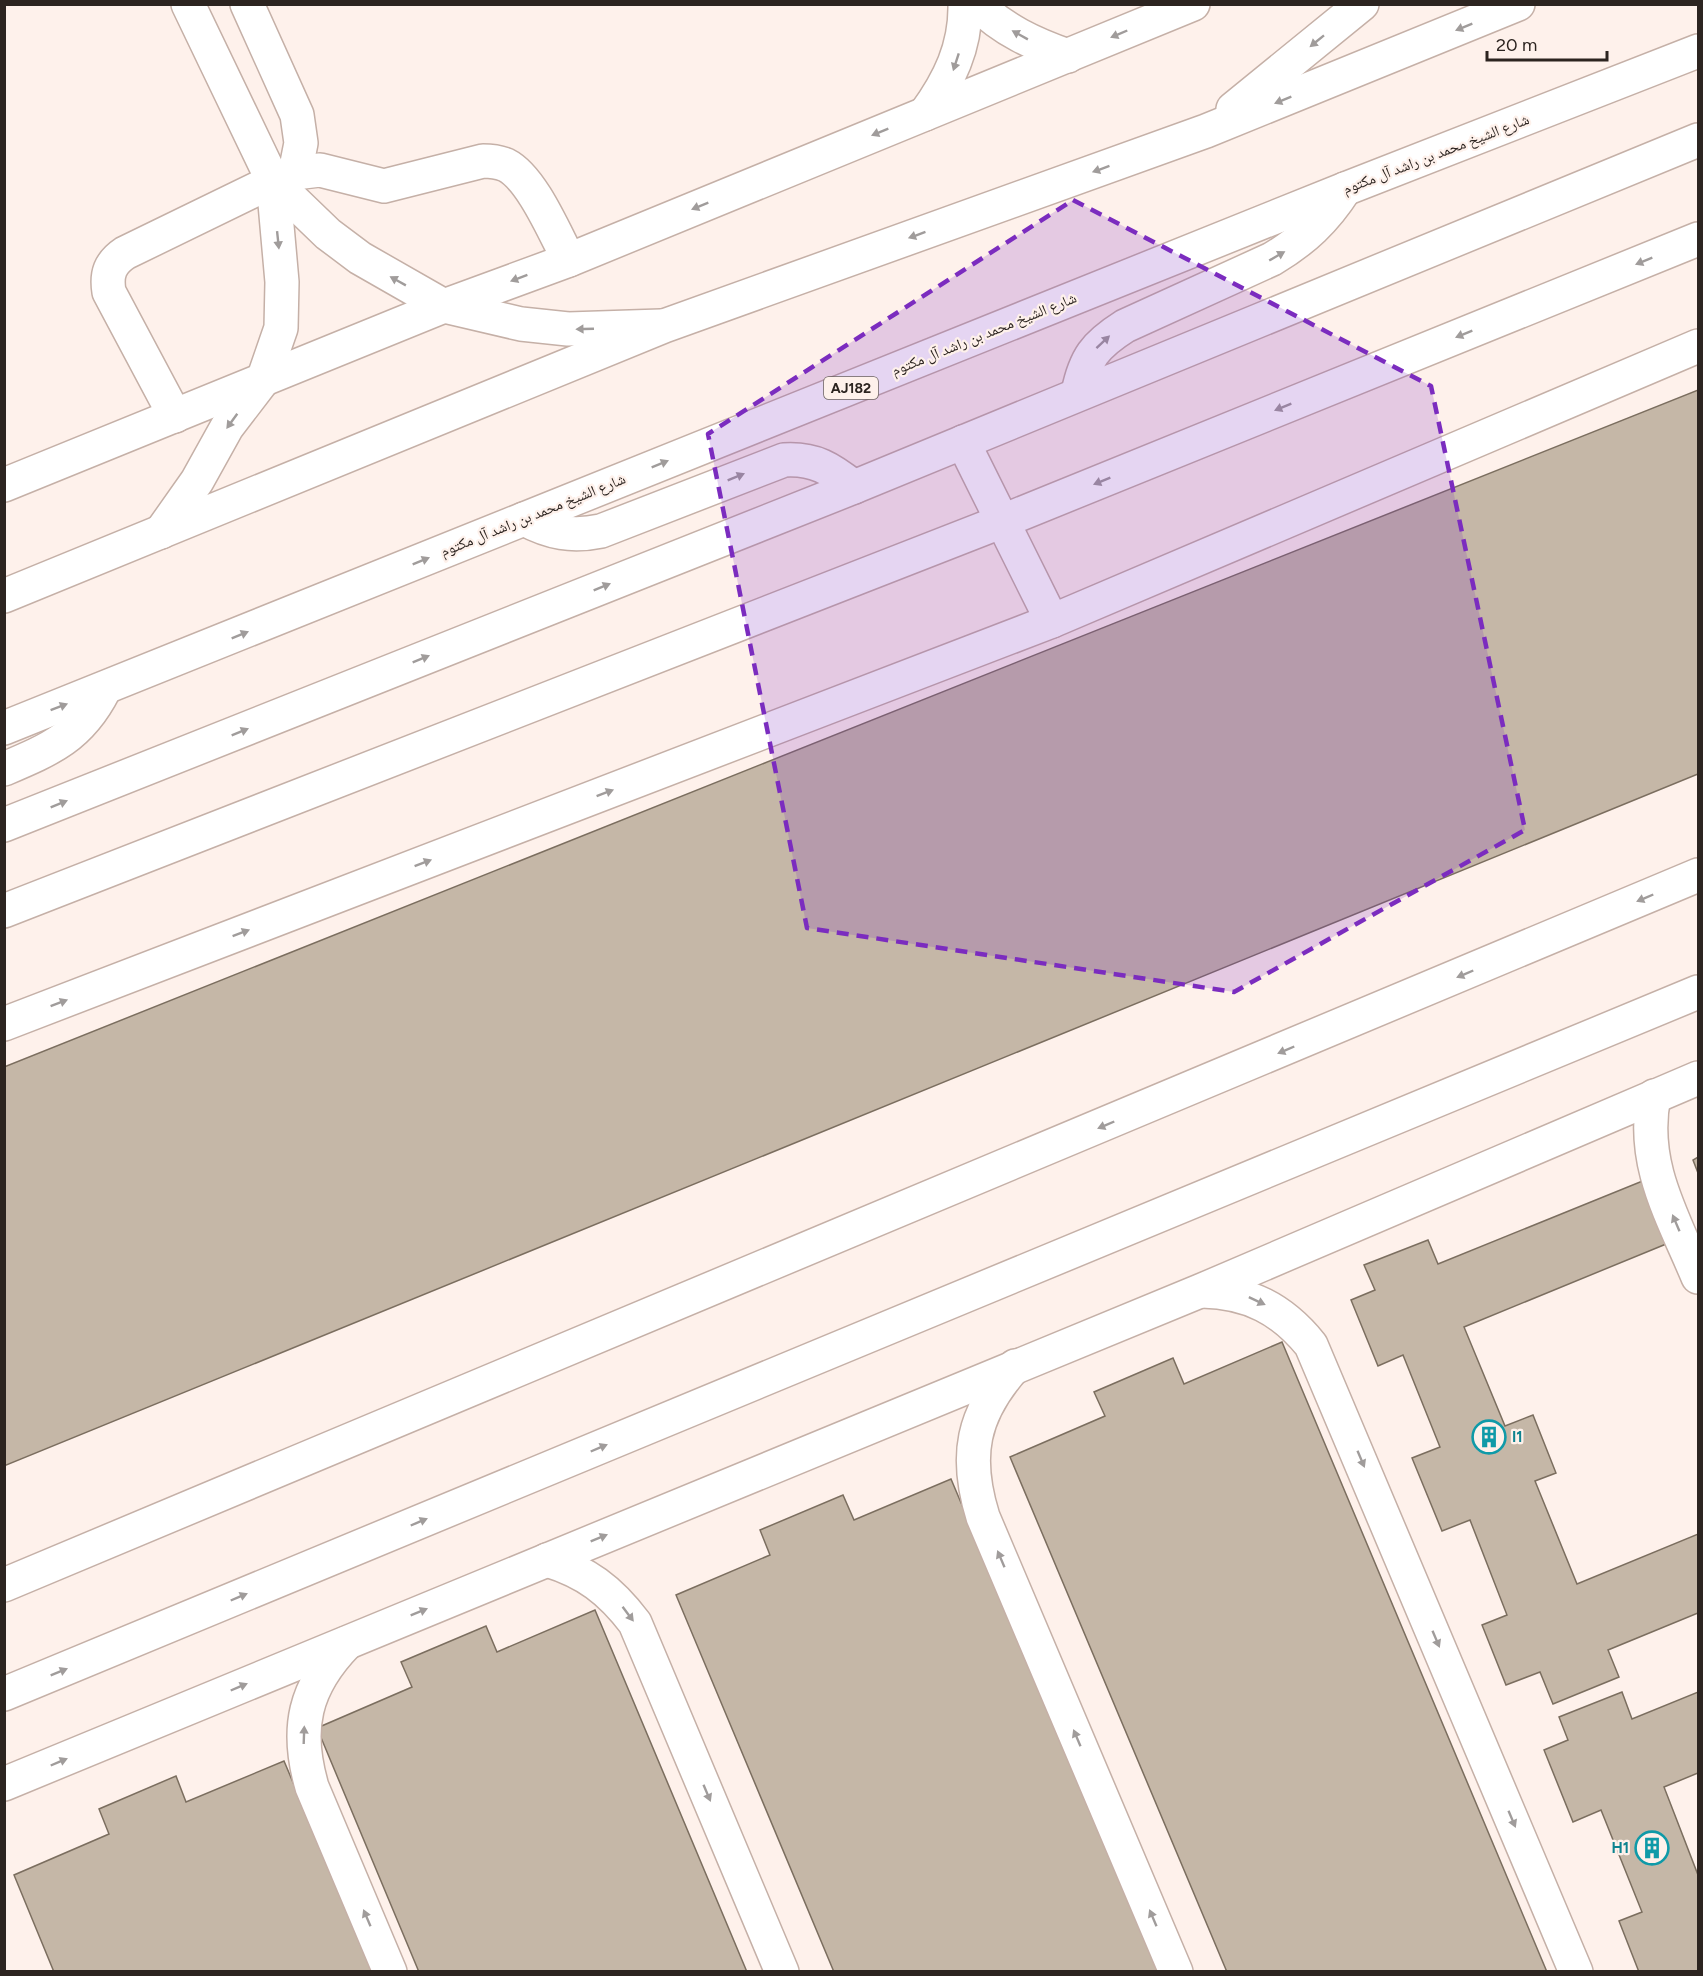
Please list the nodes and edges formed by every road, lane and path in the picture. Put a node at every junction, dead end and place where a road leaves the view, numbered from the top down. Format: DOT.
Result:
graph roads {
  1 [pos="188,4"];
  2 [pos="248,4"];
  3 [pos="965,4"];
  4 [pos="977,4"];
  5 [pos="1193,4"];
  6 [pos="1362,4"];
  7 [pos="1518,4"];
  8 [pos="1150,12"];
  9 [pos="1698,51"];
  10 [pos="1068,56"];
  11 [pos="925,114"];
  12 [pos="1206,131"];
  13 [pos="1698,140"];
  14 [pos="284,177"];
  15 [pos="1345,189"];
  16 [pos="1698,239"];
  17 [pos="568,260"];
  18 [pos="444,306"];
  19 [pos="664,326"];
  20 [pos="1698,346"];
  21 [pos="263,380"];
  22 [pos="1078,393"];
  23 [pos="175,416"];
  24 [pos="963,442"];
  25 [pos="8,475"];
  26 [pos="854,487"];
  27 [pos="524,519"];
  28 [pos="1003,521"];
  29 [pos="160,532"];
  30 [pos="4,596"];
  31 [pos="1052,621"];
  32 [pos="104,690"];
  33 [pos="4,728"];
  34 [pos="4,769"];
  35 [pos="4,825"];
  36 [pos="1698,875"];
  37 [pos="4,911"];
  38 [pos="1698,992"];
  39 [pos="4,1024"];
  40 [pos="1698,1078"];
  41 [pos="1654,1096"];
  42 [pos="1698,1277"];
  43 [pos="1200,1291"];
  44 [pos="1016,1366"];
  45 [pos="547,1560"];
  46 [pos="4,1585"];
  47 [pos="350,1641"];
  48 [pos="4,1694"];
  49 [pos="4,1784"];
  50 [pos="390,1971"];
  51 [pos="782,1971"];
  52 [pos="1176,1971"];
  53 [pos="1576,1971"];
  1 -- 14 [label="main road"];
  2 -- 14 [label="main road"];
  3 -- 11 [label="main road, one-way"];
  10 -- 4 [label="main road, one-way"];
  5 -- 8 [label="main road"];
  6 -- 12 [label="main road, one-way"];
  7 -- 12 [label="main road, one-way"];
  8 -- 10 [label="main road, one-way"];
  9 -- 15 [label="main road, شارع الشيخ محمد بن راشد آل مكتوم / AJ182"];
  10 -- 11 [label="main road"];
  11 -- 17 [label="main road, one-way"];
  12 -- 19 [label="main road, one-way"];
  13 -- 22 [label="main road"];
  14 -- 17 [label="main road"];
  18 -- 14 [label="main road, one-way"];
  14 -- 21 [label="main road, one-way"];
  14 -- 23 [label="main road"];
  22 -- 15 [label="main road, one-way"];
  27 -- 15 [label="main road, شارع الشيخ محمد بن راشد آل مكتوم / AJ182, one-way"];
  16 -- 28 [label="main road, one-way"];
  17 -- 18 [label="main road, one-way"];
  19 -- 18 [label="main road, one-way"];
  18 -- 21 [label="main road"];
  19 -- 29 [label="main road"];
  20 -- 31 [label="main road"];
  21 -- 23 [label="main road"];
  21 -- 29 [label="main road, one-way"];
  22 -- 24 [label="main road"];
  23 -- 25 [label="main road"];
  24 -- 26 [label="main road"];
  24 -- 28 [label="main road"];
  27 -- 26 [label="main road, one-way"];
  35 -- 26 [label="main road, one-way"];
  32 -- 27 [label="main road, شارع الشيخ محمد بن راشد آل مكتوم / AJ182, one-way"];
  28 -- 31 [label="main road"];
  28 -- 37 [label="main road"];
  29 -- 30 [label="main road"];
  39 -- 31 [label="main road, one-way"];
  33 -- 32 [label="main road, شارع الشيخ محمد بن راشد آل مكتوم / AJ182, one-way"];
  32 -- 34 [label="main road"];
  36 -- 46 [label="main road, one-way"];
  48 -- 38 [label="main road, one-way"];
  40 -- 41 [label="main road"];
  42 -- 41 [label="main road, one-way"];
  41 -- 43 [label="main road"];
  43 -- 44 [label="main road"];
  43 -- 53 [label="main road, one-way"];
  45 -- 44 [label="main road, one-way"];
  52 -- 44 [label="main road, one-way"];
  47 -- 45 [label="main road, one-way"];
  45 -- 51 [label="main road, one-way"];
  49 -- 47 [label="main road, one-way"];
  50 -- 47 [label="main road, one-way"];
}
